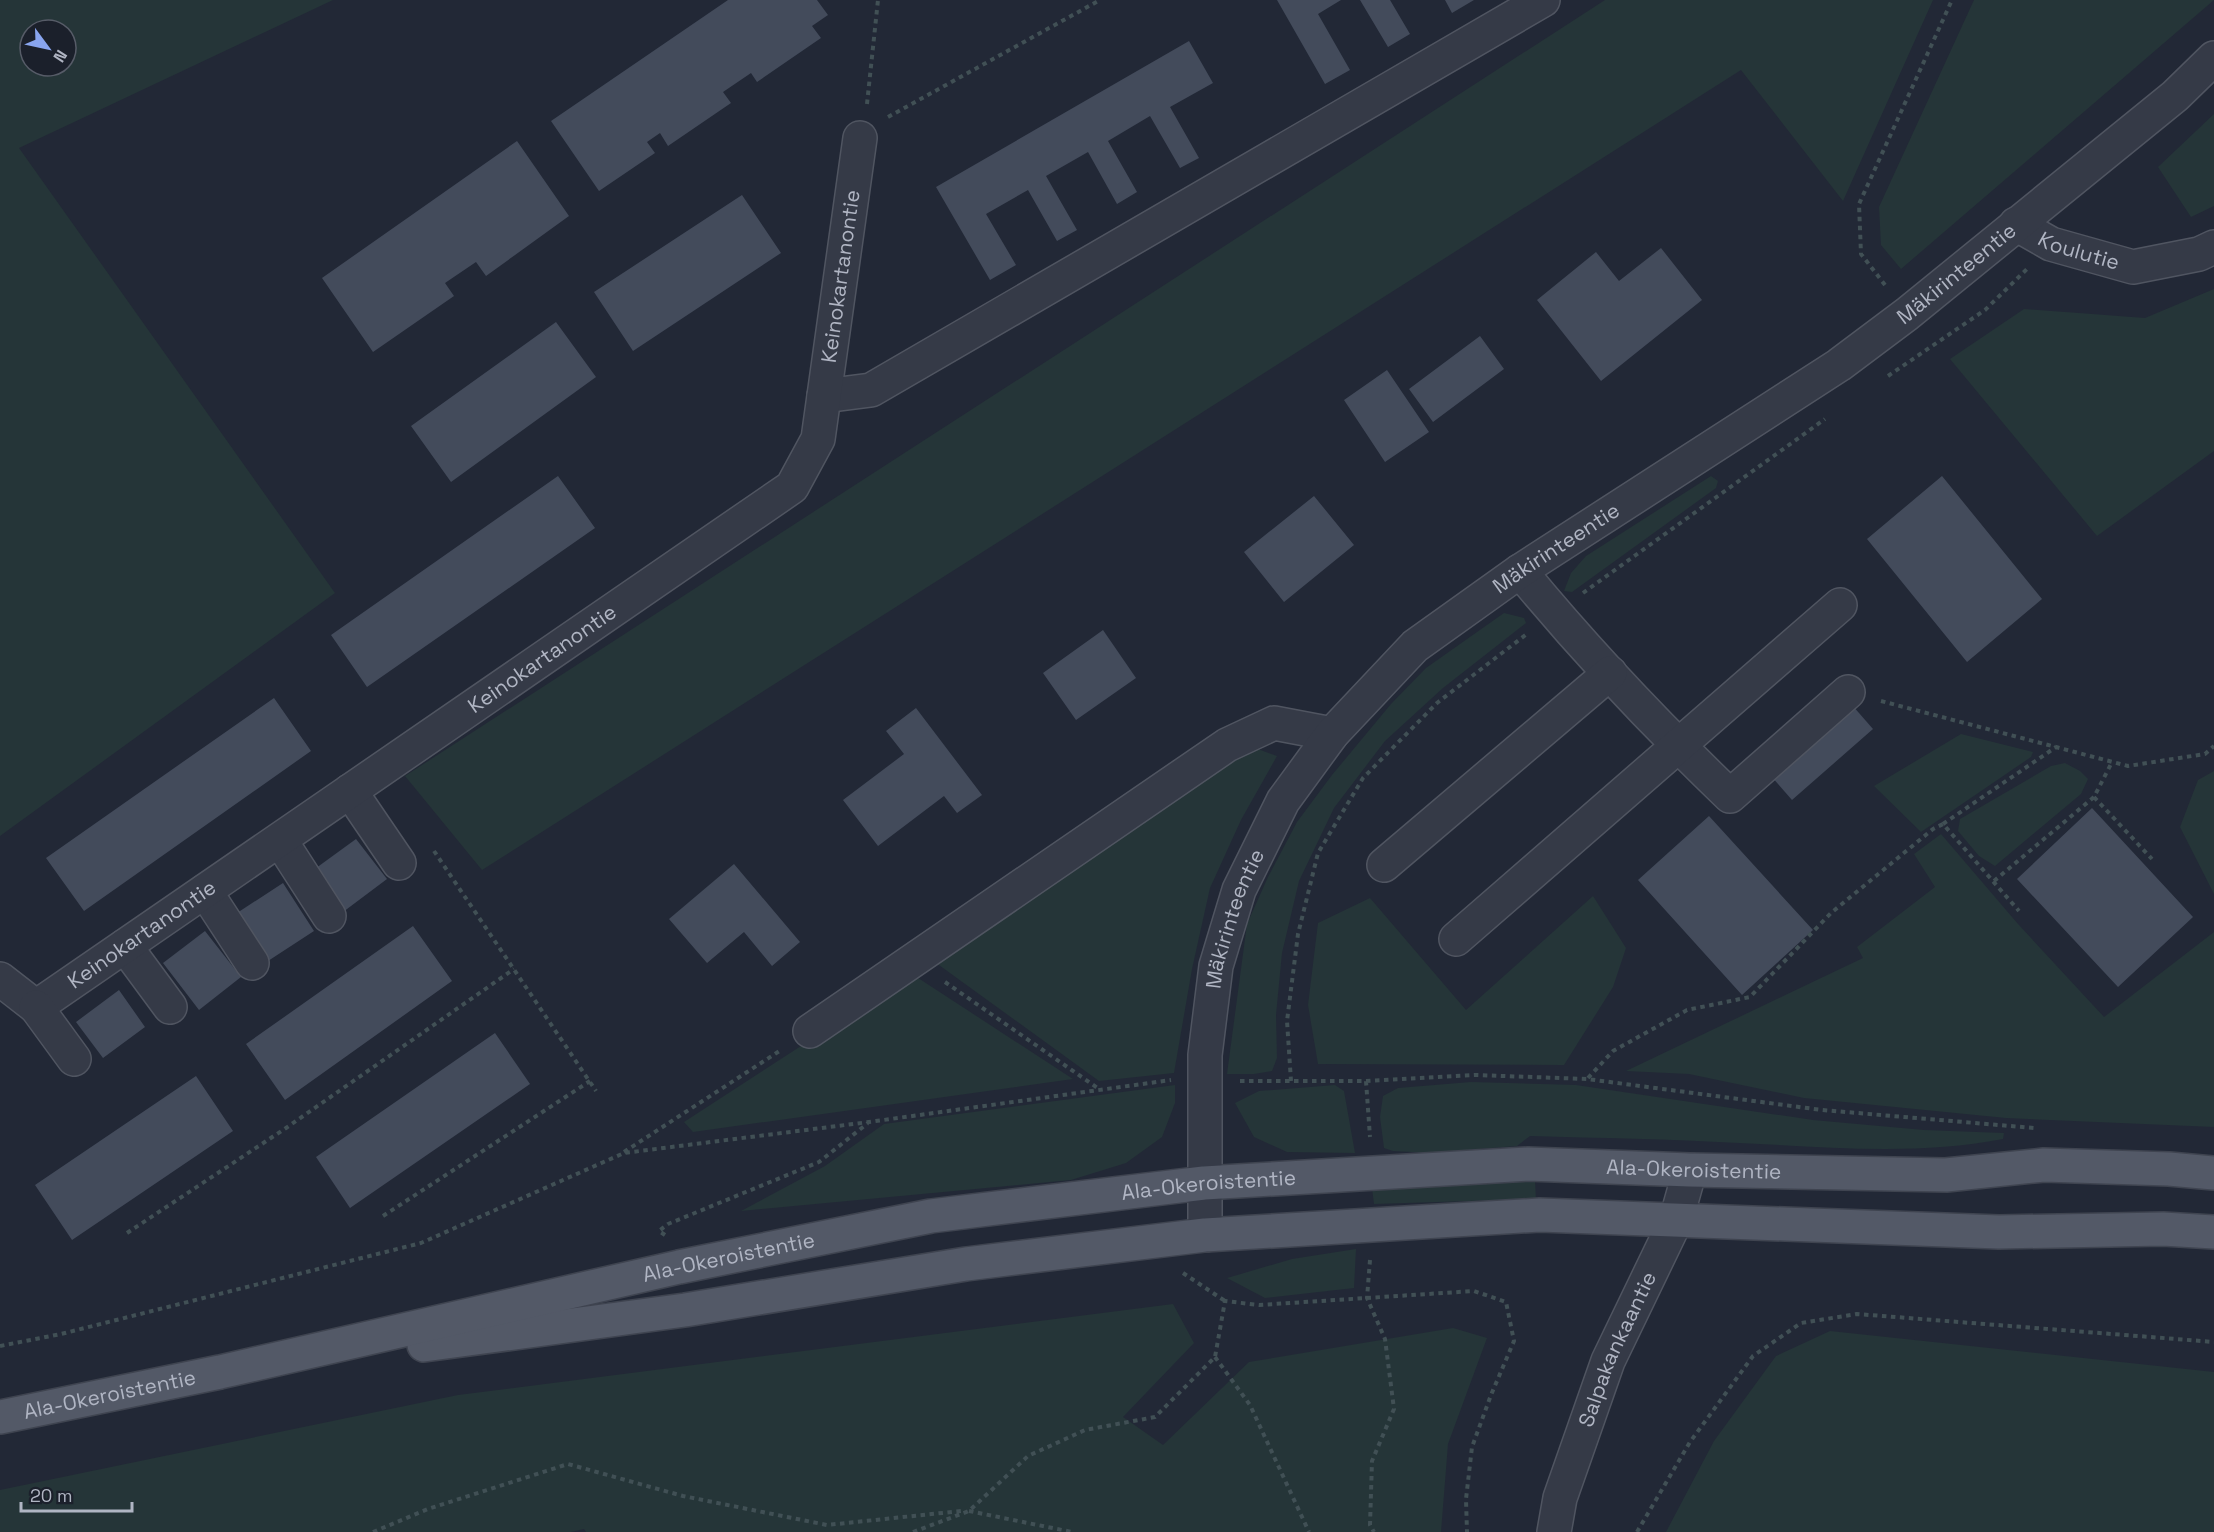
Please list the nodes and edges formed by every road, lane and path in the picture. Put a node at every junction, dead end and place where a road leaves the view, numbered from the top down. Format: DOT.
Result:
graph roads {
  1 [pos="878,0"];
  2 [pos="1100,0"];
  3 [pos="1543,0"];
  4 [pos="1952,0"];
  5 [pos="2214,58"];
  6 [pos="863,134"];
  7 [pos="2016,224"];
  8 [pos="2051,244"];
  9 [pos="2214,247"];
  10 [pos="1885,285"];
  11 [pos="1885,378"];
  12 [pos="824,396"];
  13 [pos="1830,417"];
  14 [pos="1520,571"];
  15 [pos="1840,605"];
  16 [pos="1555,613"];
  17 [pos="1610,673"];
  18 [pos="1848,692"];
  19 [pos="1332,734"];
  20 [pos="1678,746"];
  21 [pos="2214,746"];
  22 [pos="2056,747"];
  23 [pos="2112,762"];
  24 [pos="350,791"];
  25 [pos="2094,797"];
  26 [pos="1943,824"];
  27 [pos="280,840"];
  28 [pos="431,846"];
  29 [pos="2152,859"];
  30 [pos="399,863"];
  31 [pos="1384,866"];
  32 [pos="1994,882"];
  33 [pos="205,891"];
  34 [pos="2019,910"];
  35 [pos="329,916"];
  36 [pos="1456,939"];
  37 [pos="125,946"];
  38 [pos="913,960"];
  39 [pos="252,963"];
  40 [pos="514,969"];
  41 [pos="0,979"];
  42 [pos="36,1007"];
  43 [pos="170,1007"];
  44 [pos="810,1031"];
  45 [pos="74,1059"];
  46 [pos="1587,1078"];
  47 [pos="1178,1079"];
  48 [pos="590,1081"];
  49 [pos="1233,1081"];
  50 [pos="1291,1081"];
  51 [pos="1366,1081"];
  52 [pos="1100,1090"];
  53 [pos="596,1091"];
  54 [pos="869,1122"];
  55 [pos="2035,1128"];
  56 [pos="1370,1137"];
  57 [pos="624,1153"];
  58 [pos="1690,1170"];
  59 [pos="2214,1173"];
  60 [pos="1204,1183"];
  61 [pos="383,1216"];
  62 [pos="1676,1220"];
  63 [pos="2214,1232"];
  64 [pos="127,1233"];
  65 [pos="1205,1235"];
  66 [pos="666,1236"];
  67 [pos="1370,1257"];
  68 [pos="1367,1298"];
  69 [pos="2214,1342"];
  70 [pos="0,1346"];
  71 [pos="1215,1357"];
  72 [pos="220,1372"];
  73 [pos="0,1417"];
  74 [pos="969,1510"];
  75 [pos="373,1532"];
  76 [pos="913,1532"];
  77 [pos="1072,1532"];
  78 [pos="1309,1532"];
  79 [pos="1374,1532"];
  80 [pos="1467,1532"];
  81 [pos="1554,1532"];
  82 [pos="1637,1532"];
  1 -- 6 [label="path"];
  2 -- 6 [label="path"];
  3 -- 12 [label="street"];
  4 -- 10 [label="path"];
  5 -- 7 [label="street, Mäkirinteentie"];
  6 -- 12 [label="street, Keinokartanontie"];
  7 -- 8 [label="street, Koulutie"];
  7 -- 14 [label="street, Mäkirinteentie"];
  8 -- 9 [label="street, Koulutie"];
  8 -- 11 [label="path"];
  12 -- 24 [label="street, Keinokartanontie"];
  13 -- 16 [label="path"];
  14 -- 16 [label="street"];
  14 -- 19 [label="street, Mäkirinteentie"];
  15 -- 20 [label="street"];
  16 -- 17 [label="street"];
  16 -- 50 [label="path"];
  17 -- 20 [label="street"];
  17 -- 31 [label="street"];
  18 -- 20 [label="street"];
  18 -- 22 [label="path"];
  19 -- 38 [label="street"];
  19 -- 60 [label="street, Mäkirinteentie"];
  20 -- 36 [label="street"];
  21 -- 23 [label="path"];
  22 -- 23 [label="path"];
  22 -- 26 [label="path"];
  23 -- 25 [label="path"];
  24 -- 27 [label="street, Keinokartanontie"];
  24 -- 30 [label="street"];
  25 -- 29 [label="path"];
  25 -- 32 [label="path"];
  26 -- 32 [label="path"];
  26 -- 46 [label="path"];
  27 -- 33 [label="street, Keinokartanontie"];
  27 -- 35 [label="street"];
  28 -- 40 [label="path"];
  32 -- 34 [label="path"];
  33 -- 37 [label="street, Keinokartanontie"];
  33 -- 39 [label="street"];
  37 -- 42 [label="street, Keinokartanontie"];
  37 -- 43 [label="street"];
  38 -- 44 [label="street"];
  38 -- 52 [label="path"];
  40 -- 48 [label="path"];
  40 -- 64 [label="path"];
  41 -- 42 [label="street"];
  42 -- 45 [label="street"];
  44 -- 57 [label="path"];
  46 -- 51 [label="path"];
  46 -- 55 [label="path"];
  47 -- 52 [label="path"];
  48 -- 53 [label="path"];
  48 -- 61 [label="path"];
  49 -- 50 [label="path"];
  50 -- 51 [label="path"];
  51 -- 56 [label="path"];
  52 -- 54 [label="path"];
  54 -- 57 [label="path"];
  54 -- 66 [label="path"];
  57 -- 70 [label="path"];
  58 -- 59 [label="main road, Ala-Okeroistentie"];
  58 -- 60 [label="main road, Ala-Okeroistentie"];
  58 -- 62 [label="street, Salpakankaantie"];
  60 -- 65 [label="street, Mäkirinteentie"];
  60 -- 72 [label="main road, Ala-Okeroistentie"];
  62 -- 63 [label="main road, Ala-Okeroistentie"];
  62 -- 65 [label="main road, Ala-Okeroistentie"];
  62 -- 81 [label="street, Salpakankaantie"];
  65 -- 72 [label="main road, Ala-Okeroistentie"];
  67 -- 68 [label="path"];
  68 -- 71 [label="path"];
  68 -- 79 [label="path"];
  68 -- 80 [label="path"];
  69 -- 82 [label="path"];
  71 -- 74 [label="path"];
  71 -- 78 [label="path"];
  72 -- 73 [label="main road, Ala-Okeroistentie"];
  74 -- 75 [label="path"];
  74 -- 76 [label="path"];
  74 -- 77 [label="path"];
}
